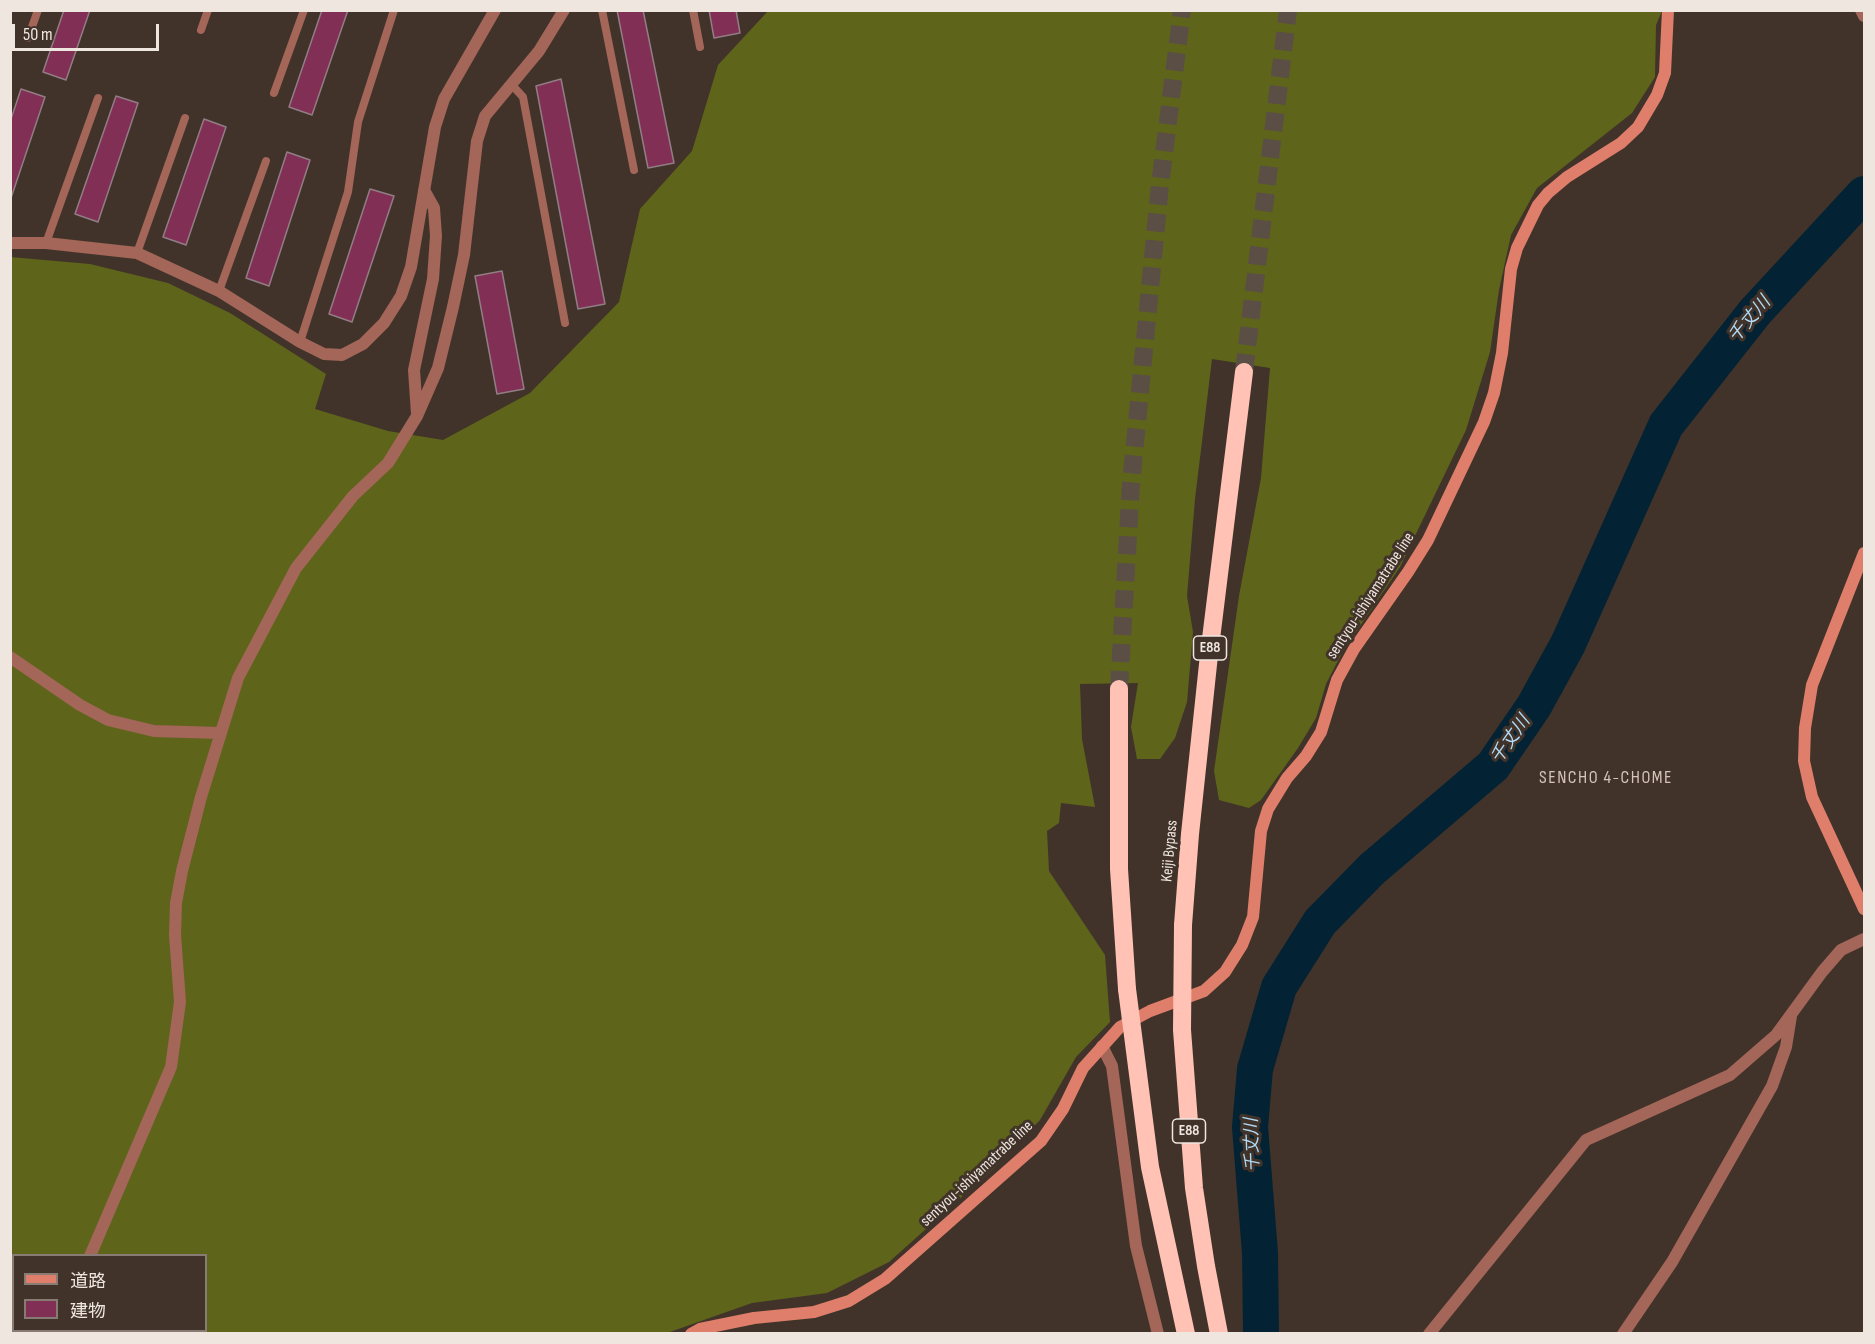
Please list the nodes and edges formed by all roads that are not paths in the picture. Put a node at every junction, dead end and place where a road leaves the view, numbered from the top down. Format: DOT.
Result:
graph roads {
  1 [pos="38,10"];
  2 [pos="208,10"];
  3 [pos="304,10"];
  4 [pos="394,10"];
  5 [pos="495,10"];
  6 [pos="564,10"];
  7 [pos="602,10"];
  8 [pos="693,10"];
  9 [pos="1668,10"];
  10 [pos="1861,10"];
  11 [pos="1864,16"];
  12 [pos="201,30"];
  13 [pos="28,38"];
  14 [pos="700,47"];
  15 [pos="511,84"];
  16 [pos="274,93"];
  17 [pos="98,98"];
  18 [pos="185,118"];
  19 [pos="266,161"];
  20 [pos="634,170"];
  21 [pos="424,190"];
  22 [pos="10,243"];
  23 [pos="46,243"];
  24 [pos="137,253"];
  25 [pos="219,291"];
  26 [pos="565,323"];
  27 [pos="300,342"];
  28 [pos="1244,372"];
  29 [pos="417,416"];
  30 [pos="1864,553"];
  31 [pos="10,657"];
  32 [pos="1119,689"];
  33 [pos="220,733"];
  34 [pos="1864,909"];
  35 [pos="1864,939"];
  36 [pos="1791,1014"];
  37 [pos="1102,1046"];
  38 [pos="91,1254"];
  39 [pos="691,1334"];
  40 [pos="1158,1334"];
  41 [pos="1186,1334"];
  42 [pos="1219,1334"];
  43 [pos="1429,1334"];
  44 [pos="1623,1334"];
  1 -- 13 [label="lane"];
  2 -- 12 [label="lane"];
  3 -- 16 [label="lane"];
  4 -- 27 [label="lane"];
  5 -- 21 [label="street"];
  6 -- 15 [label="street"];
  7 -- 20 [label="lane"];
  8 -- 14 [label="lane"];
  9 -- 37 [label="main road, sentyou-ishiyamatrabe line"];
  10 -- 11 [label="street"];
  15 -- 26 [label="lane"];
  15 -- 29 [label="street"];
  17 -- 23 [label="lane"];
  18 -- 24 [label="lane"];
  19 -- 25 [label="lane"];
  21 -- 27 [label="street"];
  21 -- 29 [label="street"];
  22 -- 23 [label="street"];
  23 -- 24 [label="street"];
  24 -- 25 [label="street"];
  25 -- 27 [label="street"];
  28 -- 42 [label="highway, Keiji Bypass / E88, bridge"];
  29 -- 33 [label="street"];
  30 -- 34 [label="main road"];
  31 -- 33 [label="street"];
  32 -- 41 [label="highway, bridge"];
  33 -- 38 [label="street"];
  35 -- 36 [label="street"];
  36 -- 43 [label="street"];
  36 -- 44 [label="street"];
  37 -- 39 [label="main road, sentyou-ishiyamatrabe line"];
  37 -- 40 [label="street"];
}
